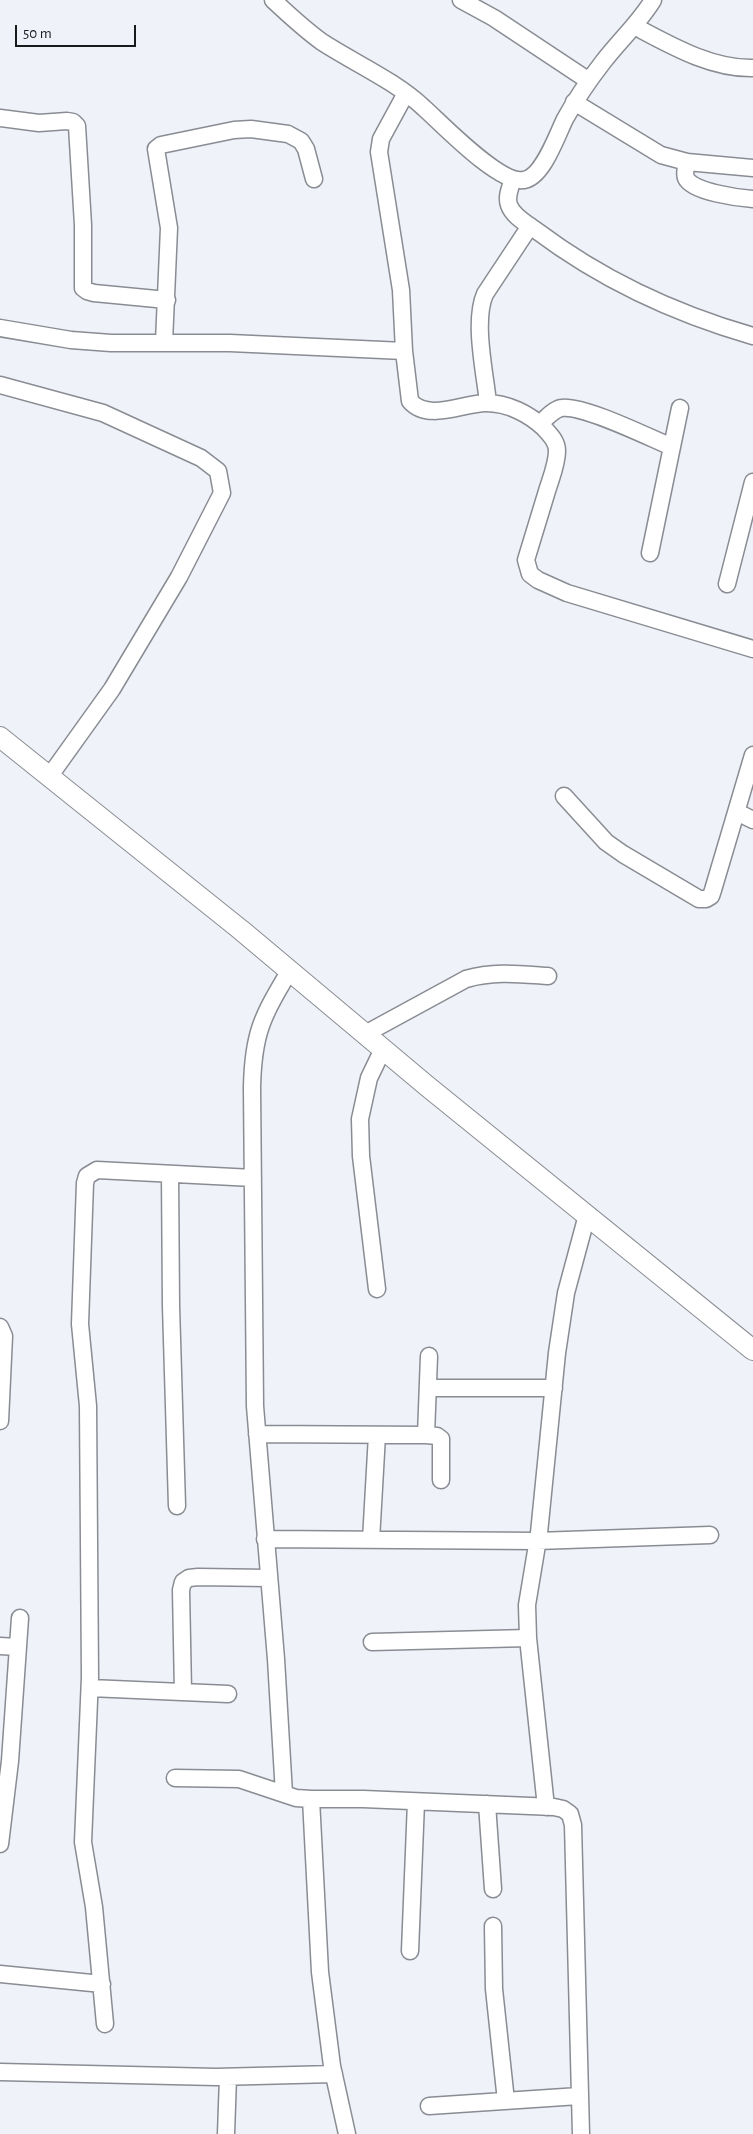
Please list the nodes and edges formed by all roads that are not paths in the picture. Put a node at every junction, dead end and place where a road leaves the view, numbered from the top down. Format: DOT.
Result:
graph roads {
  1 [pos="273,0"];
  2 [pos="461,0"];
  3 [pos="653,0"];
  4 [pos="634,26"];
  5 [pos="753,68"];
  6 [pos="589,81"];
  7 [pos="406,93"];
  8 [pos="574,102"];
  9 [pos="0,118"];
  10 [pos="687,162"];
  11 [pos="753,168"];
  12 [pos="314,179"];
  13 [pos="512,179"];
  14 [pos="753,199"];
  15 [pos="530,226"];
  16 [pos="166,300"];
  17 [pos="0,328"];
  18 [pos="753,336"];
  19 [pos="164,342"];
  20 [pos="404,351"];
  21 [pos="0,385"];
  22 [pos="488,402"];
  23 [pos="680,408"];
  24 [pos="540,424"];
  25 [pos="672,447"];
  26 [pos="753,482"];
  27 [pos="650,553"];
  28 [pos="727,584"];
  29 [pos="753,649"];
  30 [pos="0,737"];
  31 [pos="753,755"];
  32 [pos="49,777"];
  33 [pos="564,796"];
  34 [pos="737,812"];
  35 [pos="753,820"];
  36 [pos="290,970"];
  37 [pos="548,976"];
  38 [pos="365,1034"];
  39 [pos="383,1049"];
  40 [pos="170,1174"];
  41 [pos="253,1178"];
  42 [pos="587,1215"];
  43 [pos="377,1289"];
  44 [pos="0,1327"];
  45 [pos="753,1350"];
  46 [pos="429,1356"];
  47 [pos="428,1388"];
  48 [pos="554,1388"];
  49 [pos="0,1421"];
  50 [pos="257,1434"];
  51 [pos="377,1434"];
  52 [pos="426,1434"];
  53 [pos="440,1480"];
  54 [pos="177,1506"];
  55 [pos="710,1536"];
  56 [pos="265,1539"];
  57 [pos="371,1540"];
  58 [pos="537,1541"];
  59 [pos="268,1578"];
  60 [pos="20,1618"];
  61 [pos="528,1638"];
  62 [pos="372,1642"];
  63 [pos="0,1646"];
  64 [pos="17,1647"];
  65 [pos="90,1688"];
  66 [pos="183,1692"];
  67 [pos="228,1694"];
  68 [pos="175,1778"];
  69 [pos="284,1794"];
  70 [pos="311,1799"];
  71 [pos="416,1802"];
  72 [pos="487,1804"];
  73 [pos="546,1807"];
  74 [pos="0,1844"];
  75 [pos="493,1890"];
  76 [pos="493,1926"];
  77 [pos="410,1951"];
  78 [pos="0,1974"];
  79 [pos="102,1984"];
  80 [pos="105,2024"];
  81 [pos="0,2072"];
  82 [pos="334,2074"];
  83 [pos="228,2077"];
  84 [pos="579,2096"];
  85 [pos="506,2101"];
  86 [pos="429,2106"];
  87 [pos="226,2134"];
  88 [pos="346,2134"];
  89 [pos="581,2134"];
  1 -- 7 [label="street"];
  2 -- 6 [label="street"];
  3 -- 4 [label="street"];
  4 -- 5 [label="street"];
  4 -- 6 [label="street"];
  6 -- 8 [label="street"];
  7 -- 13 [label="street"];
  7 -- 20 [label="street"];
  8 -- 10 [label="street"];
  8 -- 13 [label="street"];
  9 -- 16 [label="street"];
  10 -- 11 [label="street"];
  10 -- 14 [label="street"];
  12 -- 16 [label="street"];
  13 -- 15 [label="street"];
  15 -- 18 [label="street"];
  15 -- 22 [label="street"];
  16 -- 19 [label="street"];
  17 -- 19 [label="street"];
  19 -- 20 [label="street"];
  20 -- 22 [label="street"];
  21 -- 32 [label="street"];
  22 -- 24 [label="street"];
  23 -- 25 [label="street"];
  24 -- 25 [label="street"];
  24 -- 29 [label="street"];
  25 -- 27 [label="street"];
  26 -- 28 [label="street"];
  30 -- 32 [label="main road"];
  31 -- 34 [label="street"];
  32 -- 36 [label="main road"];
  33 -- 34 [label="street"];
  34 -- 35 [label="street"];
  36 -- 38 [label="main road"];
  36 -- 41 [label="street"];
  37 -- 38 [label="street"];
  38 -- 39 [label="main road"];
  39 -- 42 [label="main road"];
  39 -- 43 [label="street"];
  40 -- 41 [label="street"];
  40 -- 54 [label="street"];
  40 -- 65 [label="street"];
  41 -- 50 [label="street"];
  42 -- 45 [label="main road"];
  42 -- 48 [label="street"];
  44 -- 49 [label="street"];
  46 -- 47 [label="street"];
  47 -- 48 [label="street"];
  47 -- 52 [label="street"];
  48 -- 58 [label="street"];
  50 -- 51 [label="street"];
  50 -- 56 [label="street"];
  51 -- 52 [label="street"];
  51 -- 57 [label="street"];
  52 -- 53 [label="street"];
  55 -- 58 [label="street"];
  56 -- 57 [label="street"];
  56 -- 59 [label="street"];
  57 -- 58 [label="street"];
  58 -- 61 [label="street"];
  59 -- 66 [label="street"];
  59 -- 69 [label="street"];
  60 -- 64 [label="street"];
  61 -- 62 [label="street"];
  61 -- 73 [label="street"];
  63 -- 64 [label="street"];
  64 -- 74 [label="street"];
  65 -- 66 [label="street"];
  65 -- 79 [label="street"];
  66 -- 67 [label="street"];
  68 -- 69 [label="street"];
  69 -- 70 [label="street"];
  70 -- 71 [label="street"];
  70 -- 82 [label="street"];
  71 -- 72 [label="street"];
  71 -- 77 [label="street"];
  72 -- 73 [label="street"];
  72 -- 75 [label="street"];
  73 -- 84 [label="street"];
  76 -- 85 [label="street"];
  78 -- 79 [label="street"];
  79 -- 80 [label="street"];
  81 -- 83 [label="street"];
  82 -- 83 [label="street"];
  82 -- 88 [label="street"];
  83 -- 87 [label="street"];
  84 -- 85 [label="street"];
  84 -- 89 [label="street"];
  85 -- 86 [label="street"];
}
